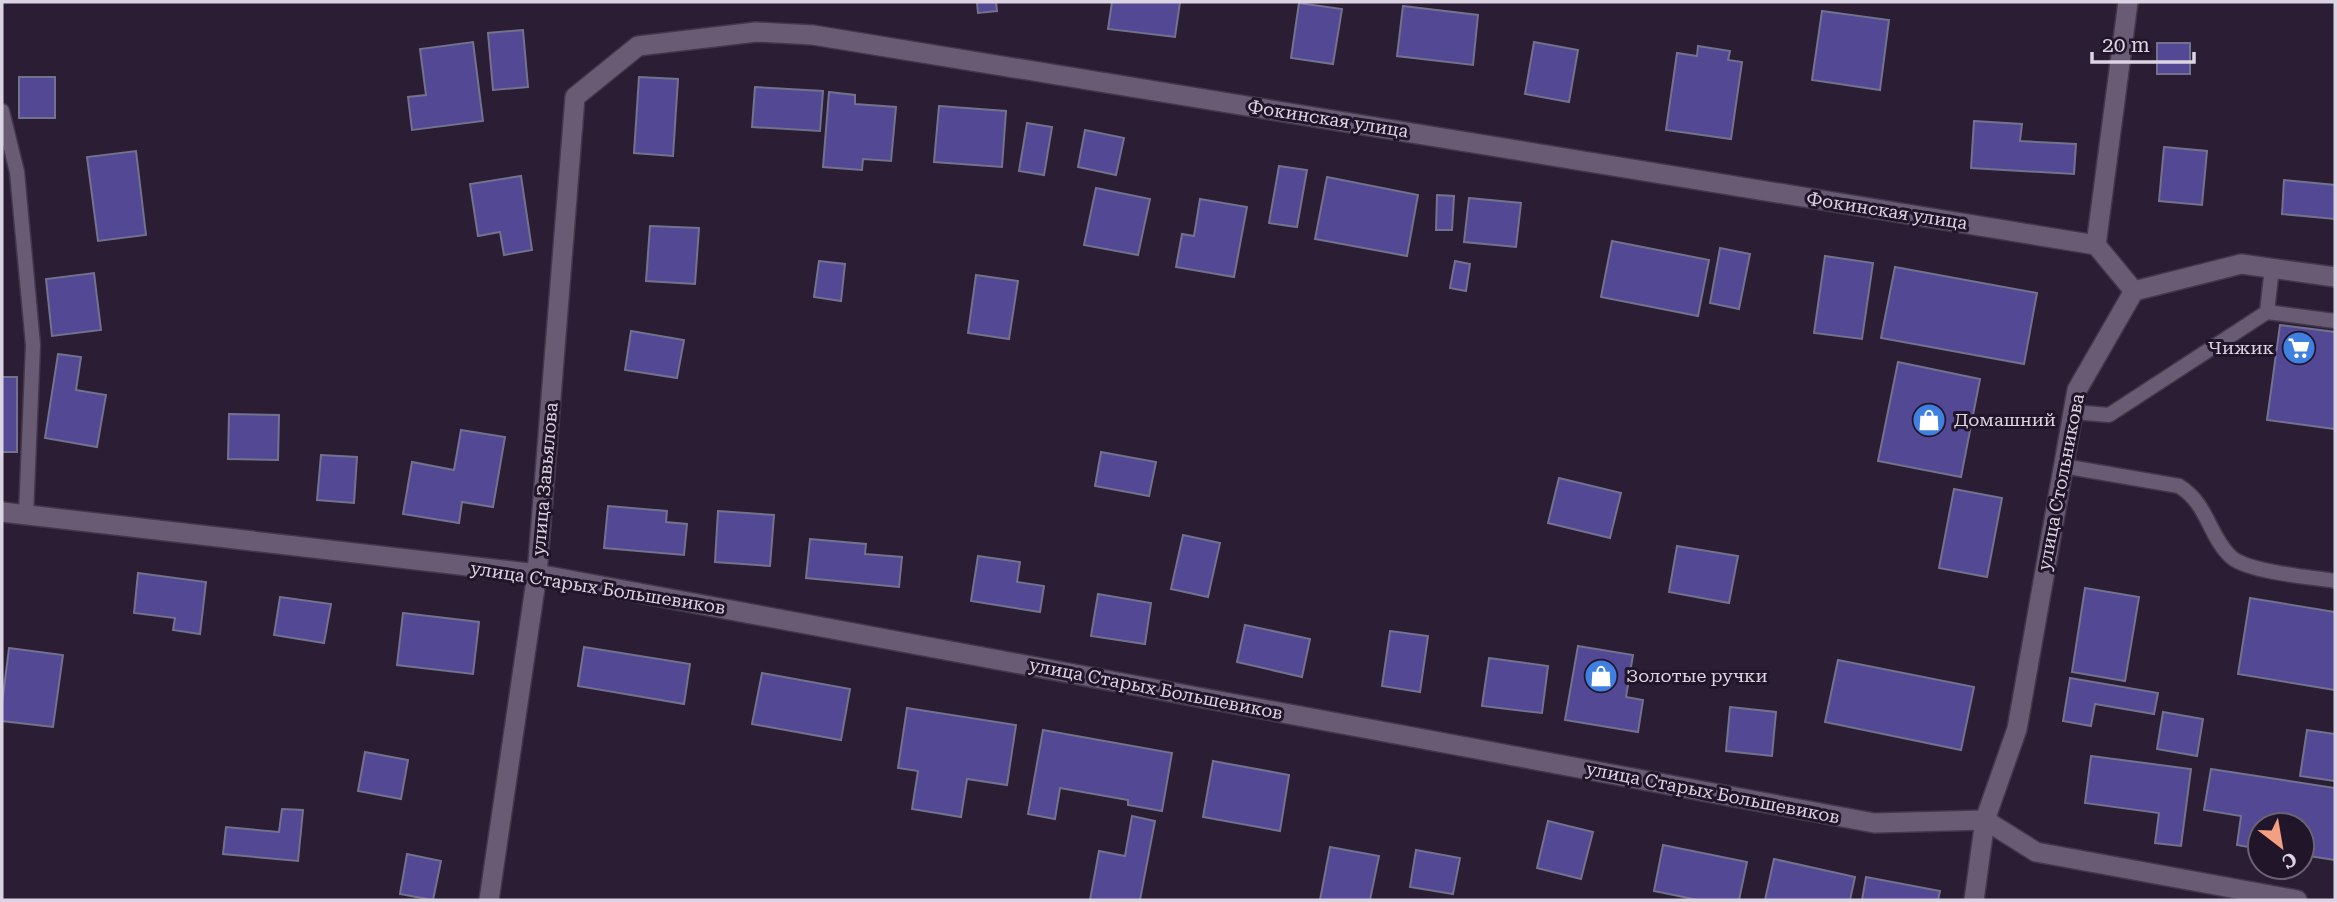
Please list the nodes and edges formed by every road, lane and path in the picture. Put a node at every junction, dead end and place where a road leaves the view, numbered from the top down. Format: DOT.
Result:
graph roads {
  1 [pos="2128,2"];
  2 [pos="575,97"];
  3 [pos="2,111"];
  4 [pos="2096,245"];
  5 [pos="2272,268"];
  6 [pos="2335,277"];
  7 [pos="2134,291"];
  8 [pos="2267,312"];
  9 [pos="2335,321"];
  10 [pos="2073,412"];
  11 [pos="2063,466"];
  12 [pos="2,512"];
  13 [pos="26,515"];
  14 [pos="537,574"];
  15 [pos="2335,581"];
  16 [pos="1985,820"];
  17 [pos="489,900"];
  18 [pos="1974,900"];
  19 [pos="2297,900"];
  1 -- 4 [label="street"];
  2 -- 4 [label="street, Фокинская улица"];
  2 -- 14 [label="street, улица Завьялова"];
  3 -- 13 [label="lane"];
  4 -- 7 [label="street"];
  5 -- 6 [label="street"];
  5 -- 7 [label="street"];
  5 -- 8 [label="lane"];
  7 -- 10 [label="street, улица Стольникова"];
  8 -- 9 [label="lane"];
  8 -- 10 [label="lane"];
  10 -- 11 [label="street, улица Стольникова"];
  11 -- 15 [label="lane"];
  11 -- 16 [label="street, улица Стольникова"];
  12 -- 13 [label="street, улица Старых Большевиков"];
  13 -- 14 [label="street, улица Старых Большевиков"];
  14 -- 16 [label="street, улица Старых Большевиков"];
  14 -- 17 [label="street, улица Завьялова"];
  16 -- 18 [label="street, улица Стольникова"];
  16 -- 19 [label="street"];
}
